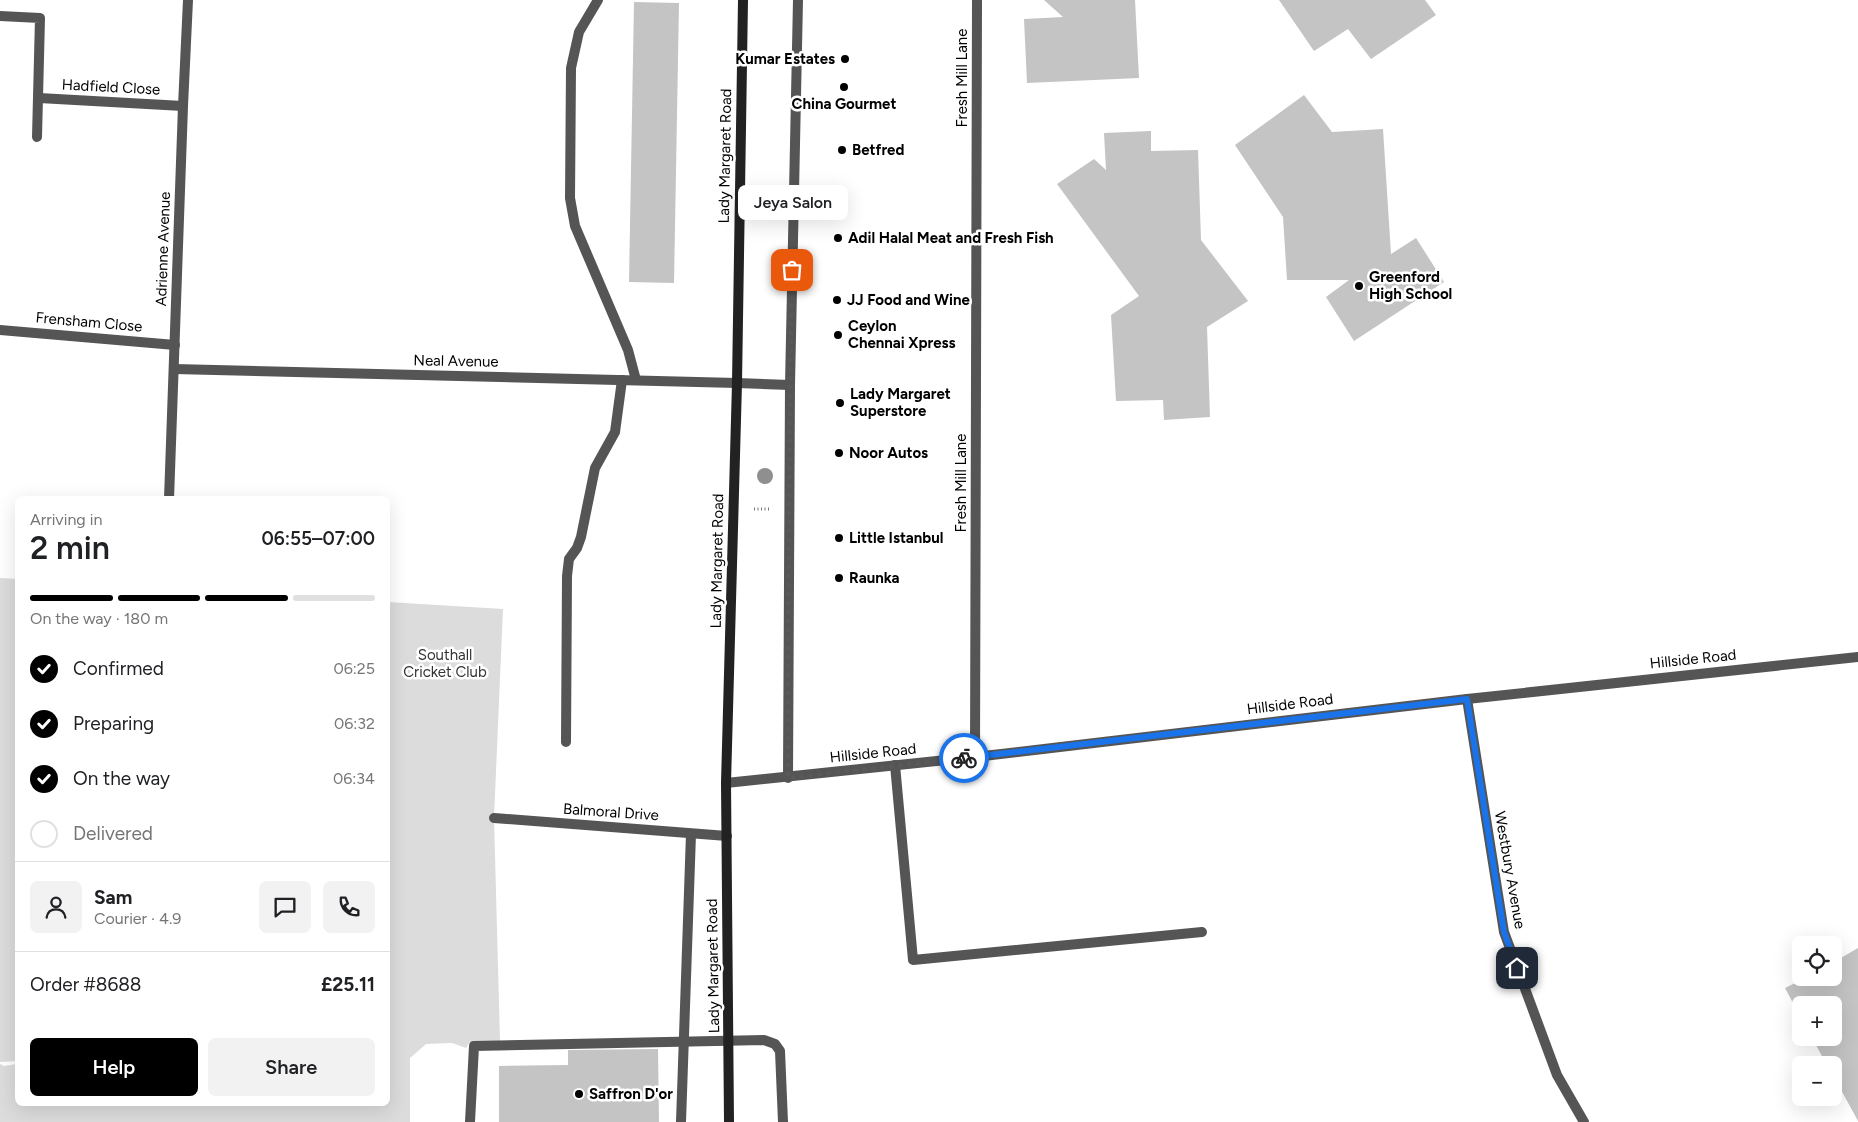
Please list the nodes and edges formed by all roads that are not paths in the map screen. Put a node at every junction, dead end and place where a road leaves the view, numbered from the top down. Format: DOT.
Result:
graph roads {
  1 [pos="188,0"];
  2 [pos="598,0"];
  3 [pos="743,0"];
  4 [pos="798,0"];
  5 [pos="977,0"];
  6 [pos="0,16"];
  7 [pos="38,98"];
  8 [pos="182,106"];
  9 [pos="37,137"];
  10 [pos="0,330"];
  11 [pos="175,344"];
  12 [pos="174,369"];
  13 [pos="622,380"];
  14 [pos="636,380"];
  15 [pos="736,383"];
  16 [pos="790,385"];
  17 [pos="169,496"];
  18 [pos="1858,657"];
  19 [pos="1467,699"];
  20 [pos="566,742"];
  21 [pos="976,757"];
  22 [pos="895,765"];
  23 [pos="788,778"];
  24 [pos="726,783"];
  25 [pos="494,818"];
  26 [pos="691,834"];
  27 [pos="727,836"];
  28 [pos="1202,932"];
  29 [pos="728,1041"];
  30 [pos="683,1042"];
  31 [pos="470,1122"];
  32 [pos="680,1122"];
  33 [pos="729,1122"];
  34 [pos="783,1122"];
  35 [pos="1584,1122"];
  1 -- 8 [label="street, Adrienne Avenue"];
  2 -- 14 [label="street"];
  3 -- 15 [label="street, Lady Margaret Road"];
  4 -- 16 [label="street"];
  5 -- 21 [label="street, Fresh Mill Lane"];
  6 -- 7 [label="street"];
  7 -- 8 [label="street, Hadfield Close"];
  7 -- 9 [label="street"];
  8 -- 11 [label="street, Adrienne Avenue"];
  10 -- 11 [label="street, Frensham Close"];
  11 -- 12 [label="street, Adrienne Avenue"];
  12 -- 13 [label="street, Neal Avenue"];
  12 -- 17 [label="street, Adrienne Avenue"];
  13 -- 14 [label="street, Neal Avenue"];
  13 -- 20 [label="street"];
  14 -- 15 [label="street, Neal Avenue"];
  15 -- 16 [label="street, Neal Avenue"];
  15 -- 24 [label="street, Lady Margaret Road"];
  16 -- 23 [label="street"];
  18 -- 19 [label="street, Hillside Road"];
  19 -- 21 [label="street, Hillside Road"];
  19 -- 35 [label="street, Westbury Avenue"];
  21 -- 22 [label="street, Hillside Road"];
  22 -- 23 [label="street, Hillside Road"];
  22 -- 28 [label="street"];
  23 -- 24 [label="street, Hillside Road"];
  24 -- 27 [label="street, Lady Margaret Road"];
  25 -- 26 [label="street, Balmoral Drive"];
  26 -- 27 [label="street, Balmoral Drive"];
  26 -- 30 [label="street"];
  27 -- 29 [label="street, Lady Margaret Road"];
  29 -- 30 [label="street"];
  29 -- 33 [label="street, Lady Margaret Road"];
  29 -- 34 [label="street"];
  30 -- 31 [label="street"];
  30 -- 32 [label="street"];
}
